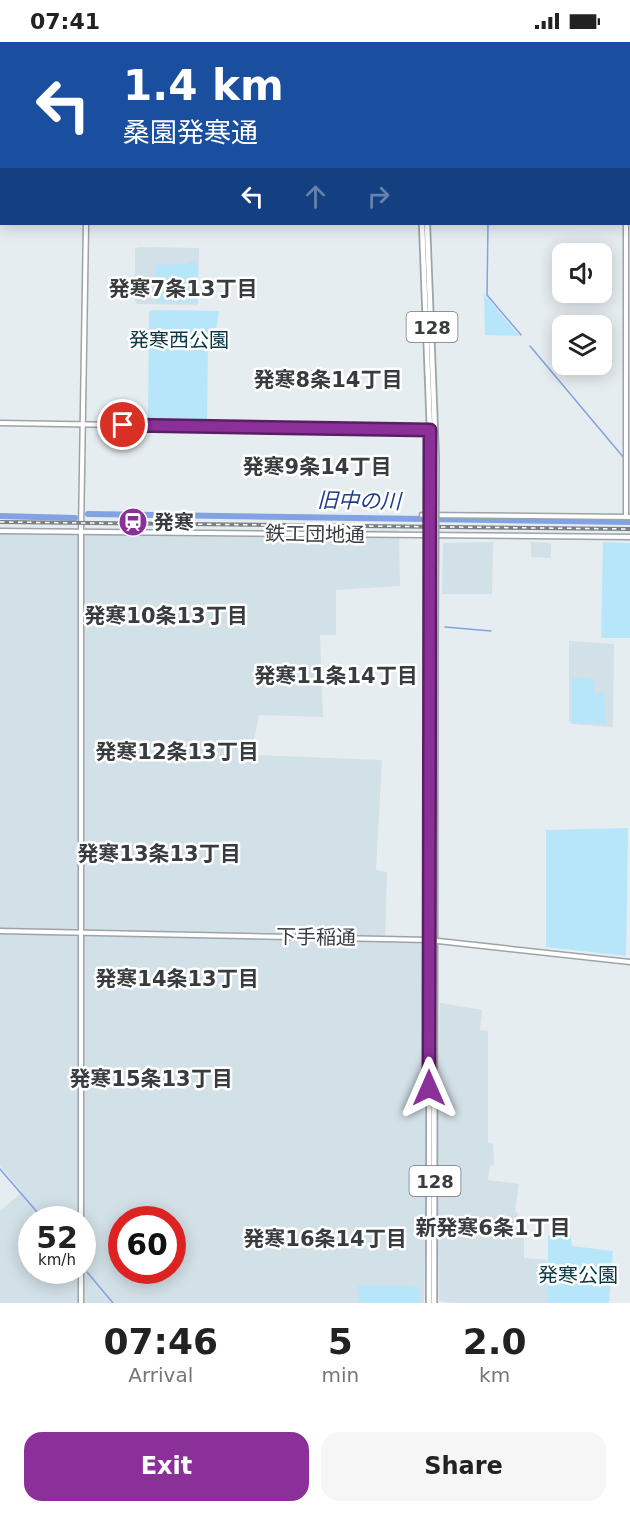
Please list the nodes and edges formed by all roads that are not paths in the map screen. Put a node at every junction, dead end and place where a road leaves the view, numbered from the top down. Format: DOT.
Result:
graph roads {
  1 [pos="86,225"];
  2 [pos="422,225"];
  3 [pos="427,225"];
  4 [pos="626,225"];
  5 [pos="0,423"];
  6 [pos="82,424"];
  7 [pos="433,430"];
  8 [pos="422,514"];
  9 [pos="628,517"];
  10 [pos="0,531"];
  11 [pos="81,531"];
  12 [pos="630,537"];
  13 [pos="0,931"];
  14 [pos="81,933"];
  15 [pos="432,940"];
  16 [pos="630,962"];
  17 [pos="81,1206"];
  18 [pos="81,1284"];
  19 [pos="81,1303"];
  20 [pos="429,1303"];
  21 [pos="434,1303"];
  1 -- 6 [label="street"];
  2 -- 7 [label="main road, 128"];
  3 -- 7 [label="main road, 128"];
  4 -- 9 [label="street"];
  5 -- 6 [label="street"];
  6 -- 7 [label="street"];
  6 -- 11 [label="street"];
  7 -- 15 [label="main road, 128, bridge"];
  8 -- 9 [label="street"];
  10 -- 11 [label="street, 鉄工団地通"];
  11 -- 12 [label="street, 鉄工団地通"];
  11 -- 14 [label="street"];
  13 -- 14 [label="street, 下手稲通"];
  14 -- 15 [label="street, 下手稲通"];
  14 -- 17 [label="street"];
  15 -- 16 [label="street, 下手稲通"];
  15 -- 20 [label="main road, 128"];
  15 -- 21 [label="main road, 128"];
  18 -- 19 [label="street"];
}
